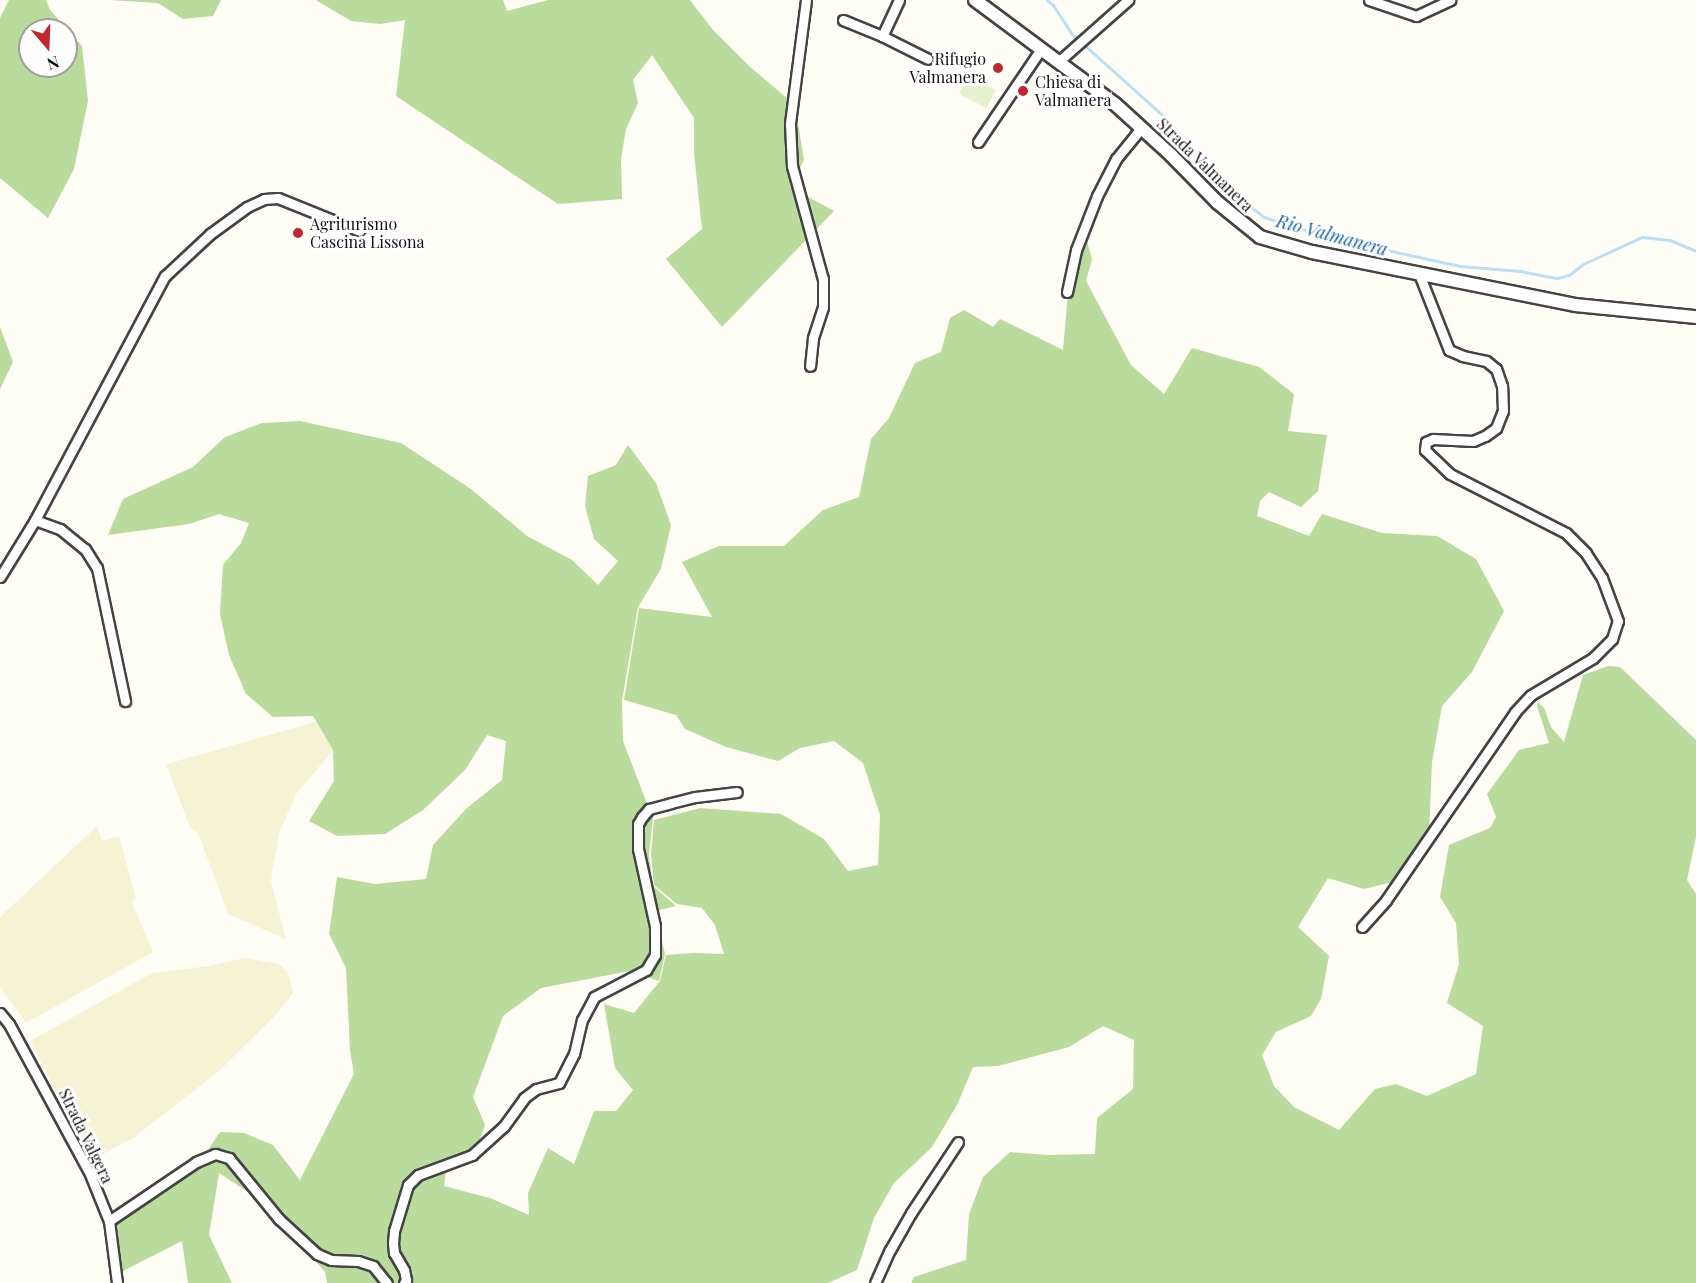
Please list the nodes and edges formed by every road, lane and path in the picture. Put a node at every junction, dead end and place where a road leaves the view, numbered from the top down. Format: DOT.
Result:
graph roads {
  1 [pos="806,0"];
  2 [pos="899,0"];
  3 [pos="975,0"];
  4 [pos="1128,0"];
  5 [pos="1369,0"];
  6 [pos="1451,0"];
  7 [pos="843,20"];
  8 [pos="882,36"];
  9 [pos="1041,49"];
  10 [pos="928,59"];
  11 [pos="1058,62"];
  12 [pos="1142,127"];
  13 [pos="978,142"];
  14 [pos="360,231"];
  15 [pos="1419,274"];
  16 [pos="1067,292"];
  17 [pos="1696,317"];
  18 [pos="810,366"];
  19 [pos="35,520"];
  20 [pos="0,578"];
  21 [pos="125,701"];
  22 [pos="737,792"];
  23 [pos="1362,927"];
  24 [pos="0,1013"];
  25 [pos="958,1142"];
  26 [pos="109,1221"];
  27 [pos="117,1283"];
  28 [pos="387,1283"];
  29 [pos="404,1283"];
  30 [pos="875,1283"];
  1 -- 18 [label="street"];
  2 -- 8 [label="street"];
  3 -- 9 [label="street, Strada Valmanera"];
  4 -- 11 [label="street"];
  5 -- 6 [label="street"];
  7 -- 8 [label="street"];
  8 -- 10 [label="street"];
  9 -- 11 [label="street, Strada Valmanera"];
  9 -- 13 [label="street"];
  11 -- 12 [label="street, Strada Valmanera"];
  12 -- 15 [label="street, Strada Valmanera"];
  12 -- 16 [label="street"];
  14 -- 19 [label="street"];
  15 -- 17 [label="street, Strada Valmanera"];
  15 -- 23 [label="street"];
  19 -- 20 [label="street"];
  19 -- 21 [label="street"];
  22 -- 29 [label="street"];
  24 -- 26 [label="street, Strada Valgera"];
  25 -- 30 [label="street"];
  26 -- 27 [label="street, Strada Valgera"];
  26 -- 28 [label="street"];
}
